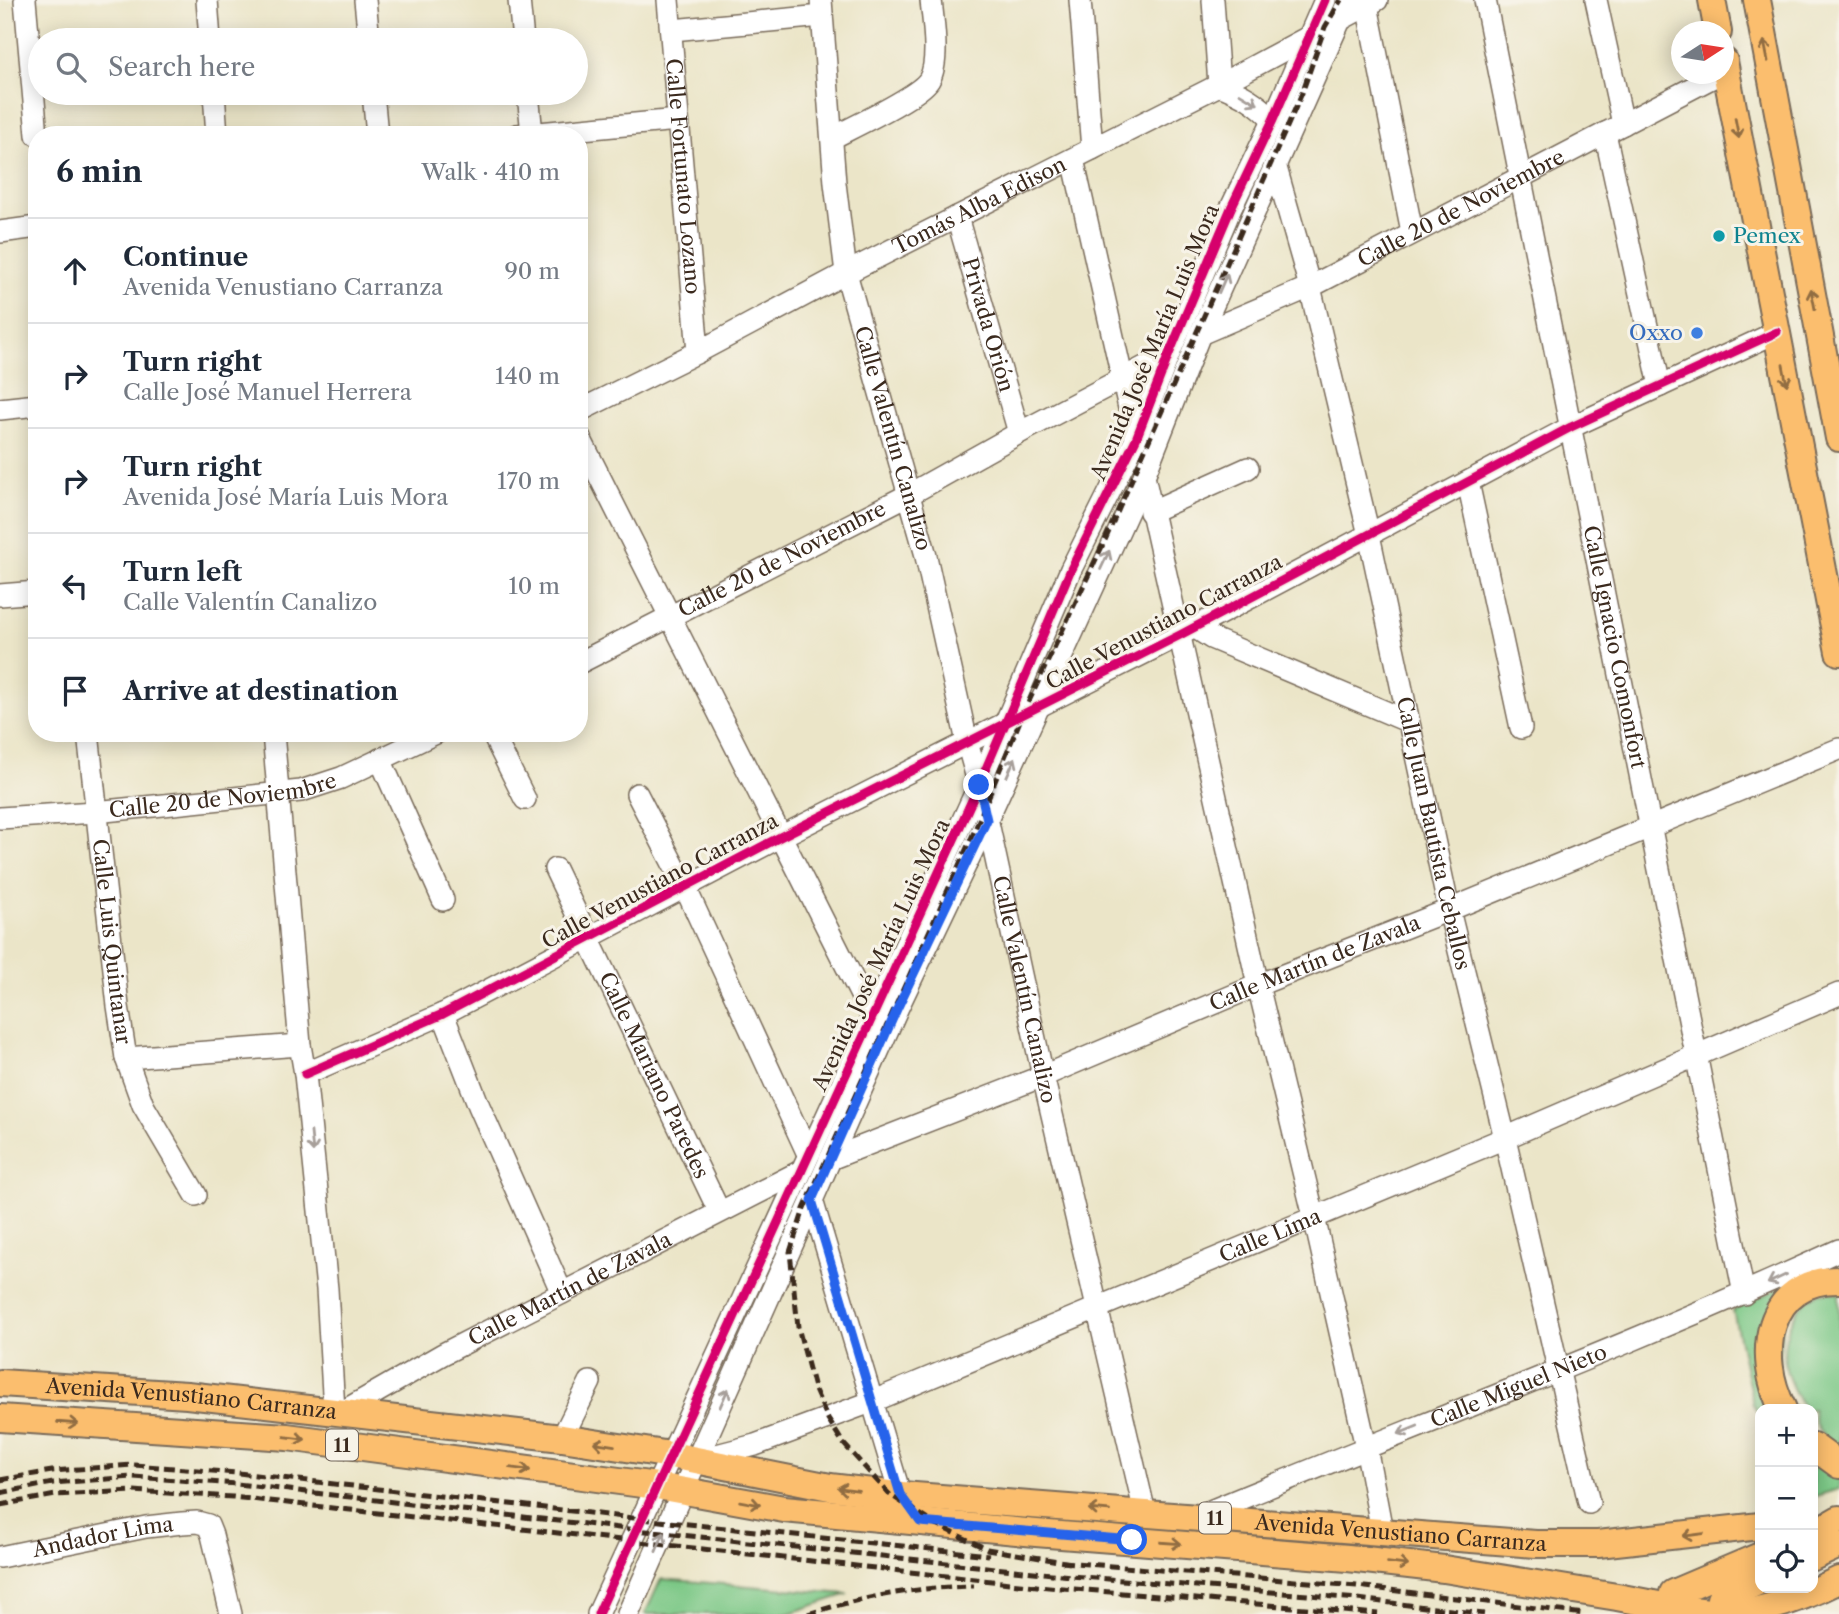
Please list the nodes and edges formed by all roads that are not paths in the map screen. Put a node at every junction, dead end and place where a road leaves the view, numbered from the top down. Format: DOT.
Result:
graph roads {
  1 [pos="25,0"];
  2 [pos="206,0"];
  3 [pos="365,0"];
  4 [pos="519,0"];
  5 [pos="668,0"];
  6 [pos="931,0"];
  7 [pos="1080,0"];
  8 [pos="1213,0"];
  9 [pos="1325,0"];
  10 [pos="1485,0"];
  11 [pos="1596,0"];
  12 [pos="1712,0"];
  13 [pos="1757,0"];
  14 [pos="1355,5"];
  15 [pos="821,8"];
  16 [pos="1716,21"];
  17 [pos="209,28"];
  18 [pos="368,28"];
  19 [pos="522,28"];
  20 [pos="672,30"];
  21 [pos="28,34"];
  22 [pos="1311,34"];
  23 [pos="1695,84"];
  24 [pos="1726,84"];
  25 [pos="1219,85"];
  26 [pos="34,105"];
  27 [pos="215,105"];
  28 [pos="374,105"];
  29 [pos="527,105"];
  30 [pos="678,120"];
  31 [pos="1273,120"];
  32 [pos="36,126"];
  33 [pos="216,126"];
  34 [pos="376,126"];
  35 [pos="525,126"];
  36 [pos="588,128"];
  37 [pos="1614,128"];
  38 [pos="832,138"];
  39 [pos="1082,154"];
  40 [pos="1275,164"];
  41 [pos="1521,177"];
  42 [pos="957,217"];
  43 [pos="28,228"];
  44 [pos="0,232"];
  45 [pos="1412,232"];
  46 [pos="846,273"];
  47 [pos="1310,287"];
  48 [pos="1777,332"];
  49 [pos="1200,334"];
  50 [pos="698,352"];
  51 [pos="1169,355"];
  52 [pos="1122,379"];
  53 [pos="1660,386"];
  54 [pos="28,406"];
  55 [pos="588,407"];
  56 [pos="0,409"];
  57 [pos="1571,427"];
  58 [pos="1019,433"];
  59 [pos="1839,438"];
  60 [pos="1136,439"];
  61 [pos="588,454"];
  62 [pos="1248,468"];
  63 [pos="1144,476"];
  64 [pos="1468,482"];
  65 [pos="910,494"];
  66 [pos="1150,512"];
  67 [pos="1368,535"];
  68 [pos="28,593"];
  69 [pos="0,595"];
  70 [pos="669,617"];
  71 [pos="1187,631"];
  72 [pos="1839,652"];
  73 [pos="588,658"];
  74 [pos="1036,710"];
  75 [pos="1407,721"];
  76 [pos="1006,724"];
  77 [pos="1521,728"];
  78 [pos="89,742"];
  79 [pos="274,742"];
  80 [pos="414,742"];
  81 [pos="496,742"];
  82 [pos="967,743"];
  83 [pos="1839,749"];
  84 [pos="380,759"];
  85 [pos="979,785"];
  86 [pos="638,794"];
  87 [pos="279,796"];
  88 [pos="525,799"];
  89 [pos="95,812"];
  90 [pos="0,818"];
  91 [pos="987,820"];
  92 [pos="1651,828"];
  93 [pos="782,836"];
  94 [pos="555,869"];
  95 [pos="685,887"];
  96 [pos="443,900"];
  97 [pos="1449,910"];
  98 [pos="588,939"];
  99 [pos="1258,985"];
  100 [pos="1839,994"];
  101 [pos="443,1014"];
  102 [pos="872,1017"];
  103 [pos="300,1045"];
  104 [pos="1696,1056"];
  105 [pos="126,1058"];
  106 [pos="305,1074"];
  107 [pos="1042,1076"];
  108 [pos="1505,1138"];
  109 [pos="830,1159"];
  110 [pos="805,1163"];
  111 [pos="197,1195"];
  112 [pos="812,1200"];
  113 [pos="719,1211"];
  114 [pos="1314,1217"];
  115 [pos="1839,1250"];
  116 [pos="1839,1280"];
  117 [pos="562,1293"];
  118 [pos="1744,1294"];
  119 [pos="1098,1306"];
  120 [pos="1559,1371"];
  121 [pos="590,1382"];
  122 [pos="0,1383"];
  123 [pos="871,1402"];
  124 [pos="1781,1404"];
  125 [pos="338,1412"];
  126 [pos="0,1418"];
  127 [pos="562,1437"];
  128 [pos="1366,1447"];
  129 [pos="1818,1450"];
  130 [pos="684,1458"];
  131 [pos="1839,1465"];
  132 [pos="657,1486"];
  133 [pos="682,1491"];
  134 [pos="900,1494"];
  135 [pos="1589,1503"];
  136 [pos="1839,1504"];
  137 [pos="1818,1510"];
  138 [pos="1146,1514"];
  139 [pos="1196,1517"];
  140 [pos="1839,1519"];
  141 [pos="920,1522"];
  142 [pos="1755,1527"];
  143 [pos="1382,1531"];
  144 [pos="1818,1531"];
  145 [pos="1839,1545"];
  146 [pos="1818,1555"];
  147 [pos="0,1557"];
  148 [pos="1755,1558"];
  149 [pos="1839,1580"];
  150 [pos="1755,1586"];
  151 [pos="1673,1593"];
  152 [pos="1729,1609"];
  153 [pos="595,1613"];
  154 [pos="230,1614"];
  155 [pos="628,1614"];
  1 -- 21 [label="street"];
  2 -- 17 [label="street"];
  3 -- 18 [label="street"];
  4 -- 19 [label="street"];
  5 -- 20 [label="street, Calle Fortunato Lozano"];
  6 -- 38 [label="street"];
  7 -- 39 [label="street"];
  8 -- 25 [label="street"];
  9 -- 22 [label="street, Avenida José María Luis Mora"];
  10 -- 41 [label="street, Calle Ignacio Comonfort"];
  11 -- 37 [label="street"];
  12 -- 16 [label="main road"];
  59 -- 13 [label="main road, one-way"];
  14 -- 22 [label="street, Tomás Alba Edison"];
  14 -- 40 [label="street, Avenida José María Luis Mora"];
  14 -- 45 [label="street"];
  15 -- 20 [label="street"];
  15 -- 38 [label="street, Calle Valentín Canalizo"];
  20 -- 30 [label="street, Calle Fortunato Lozano"];
  22 -- 25 [label="street, Tomás Alba Edison"];
  22 -- 31 [label="street, Avenida José María Luis Mora"];
  23 -- 37 [label="street, Calle 20 de Noviembre"];
  24 -- 48 [label="main road, one-way"];
  25 -- 31 [label="street, one-way"];
  25 -- 39 [label="street, Tomás Alba Edison"];
  26 -- 32 [label="street"];
  27 -- 33 [label="street"];
  28 -- 34 [label="street"];
  29 -- 35 [label="street"];
  30 -- 36 [label="street"];
  30 -- 50 [label="street, Calle Fortunato Lozano"];
  31 -- 51 [label="street, Avenida José María Luis Mora"];
  37 -- 41 [label="street, Calle 20 de Noviembre"];
  37 -- 53 [label="street"];
  38 -- 46 [label="street, Calle Valentín Canalizo"];
  39 -- 42 [label="street, Tomás Alba Edison"];
  39 -- 52 [label="street"];
  40 -- 47 [label="street, Calle Juan Bautista Ceballos"];
  49 -- 40 [label="street, Avenida José María Luis Mora, one-way"];
  41 -- 45 [label="street, Calle 20 de Noviembre"];
  41 -- 57 [label="street, Calle Ignacio Comonfort"];
  42 -- 46 [label="street, Tomás Alba Edison"];
  42 -- 58 [label="street, Privada Orión"];
  43 -- 44 [label="street"];
  45 -- 47 [label="street, Calle 20 de Noviembre"];
  46 -- 50 [label="street, Tomás Alba Edison"];
  46 -- 65 [label="street, Calle Valentín Canalizo"];
  47 -- 49 [label="street, Calle 20 de Noviembre"];
  47 -- 67 [label="street, Calle Juan Bautista Ceballos"];
  48 -- 53 [label="street, Calle Venustiano Carranza"];
  48 -- 72 [label="main road, one-way"];
  49 -- 63 [label="street, Avenida José María Luis Mora"];
  50 -- 55 [label="street, Tomás Alba Edison"];
  51 -- 52 [label="street, Calle 20 de Noviembre"];
  51 -- 60 [label="street, Avenida José María Luis Mora"];
  52 -- 58 [label="street, Calle 20 de Noviembre"];
  52 -- 60 [label="street"];
  53 -- 57 [label="street, Calle Venustiano Carranza"];
  54 -- 56 [label="street"];
  57 -- 64 [label="street, Calle Venustiano Carranza"];
  57 -- 92 [label="street, Calle Ignacio Comonfort"];
  58 -- 65 [label="street, Calle 20 de Noviembre"];
  60 -- 76 [label="street, Avenida José María Luis Mora"];
  61 -- 70 [label="street"];
  62 -- 66 [label="street"];
  63 -- 66 [label="street"];
  74 -- 63 [label="street, Avenida José María Luis Mora, one-way"];
  64 -- 67 [label="street, Calle Venustiano Carranza"];
  64 -- 77 [label="street"];
  65 -- 70 [label="street, Calle 20 de Noviembre"];
  65 -- 82 [label="street, Calle Valentín Canalizo"];
  66 -- 71 [label="street"];
  67 -- 71 [label="street, Calle Venustiano Carranza"];
  67 -- 75 [label="street, Calle Juan Bautista Ceballos"];
  68 -- 69 [label="street"];
  70 -- 73 [label="street, Calle 20 de Noviembre"];
  70 -- 93 [label="street"];
  71 -- 74 [label="street, Calle Venustiano Carranza"];
  71 -- 75 [label="street"];
  71 -- 99 [label="street"];
  74 -- 76 [label="street, Calle Venustiano Carranza"];
  91 -- 74 [label="street, Avenida José María Luis Mora, one-way"];
  75 -- 97 [label="street, Calle Juan Bautista Ceballos"];
  76 -- 82 [label="street, Calle Venustiano Carranza"];
  76 -- 85 [label="street, Avenida José María Luis Mora"];
  78 -- 89 [label="street, Calle Luis Quintanar"];
  79 -- 87 [label="street"];
  80 -- 84 [label="street, Calle 20 de Noviembre"];
  81 -- 88 [label="street"];
  82 -- 85 [label="street, Calle Valentín Canalizo"];
  82 -- 93 [label="street, Calle Venustiano Carranza"];
  83 -- 92 [label="street, Calle Martín de Zavala"];
  84 -- 87 [label="street, Calle 20 de Noviembre"];
  84 -- 96 [label="street"];
  85 -- 91 [label="street, Calle Valentín Canalizo"];
  85 -- 102 [label="street, Avenida José María Luis Mora"];
  86 -- 95 [label="street"];
  87 -- 89 [label="street, Calle 20 de Noviembre"];
  87 -- 103 [label="street"];
  89 -- 90 [label="street, Calle 20 de Noviembre"];
  89 -- 105 [label="street, Calle Luis Quintanar"];
  91 -- 107 [label="street, Calle Valentín Canalizo"];
  91 -- 109 [label="street, Avenida José María Luis Mora"];
  92 -- 97 [label="street, Calle Martín de Zavala"];
  92 -- 104 [label="street, Calle Ignacio Comonfort"];
  93 -- 95 [label="street, Calle Venustiano Carranza"];
  93 -- 102 [label="street"];
  94 -- 98 [label="street, Calle Mariano Paredes"];
  95 -- 98 [label="street, Calle Venustiano Carranza"];
  95 -- 110 [label="street"];
  97 -- 99 [label="street, Calle Martín de Zavala"];
  97 -- 108 [label="street, Calle Juan Bautista Ceballos"];
  98 -- 101 [label="street, Calle Venustiano Carranza"];
  98 -- 113 [label="street, Calle Mariano Paredes"];
  99 -- 107 [label="street, Calle Martín de Zavala"];
  99 -- 114 [label="street"];
  100 -- 104 [label="street, Calle Lima"];
  101 -- 106 [label="street, Calle Venustiano Carranza"];
  101 -- 117 [label="street"];
  102 -- 110 [label="street, Avenida José María Luis Mora"];
  103 -- 105 [label="street"];
  103 -- 106 [label="street"];
  104 -- 108 [label="street, Calle Lima"];
  104 -- 118 [label="street, Calle Ignacio Comonfort"];
  105 -- 111 [label="street, Calle Luis Quintanar"];
  106 -- 125 [label="street, one-way"];
  107 -- 109 [label="street, Calle Martín de Zavala"];
  107 -- 119 [label="street, Calle Valentín Canalizo"];
  108 -- 114 [label="street, Calle Lima"];
  108 -- 120 [label="street, Calle Juan Bautista Ceballos"];
  109 -- 112 [label="street, Avenida José María Luis Mora"];
  110 -- 113 [label="street, Calle Martín de Zavala"];
  110 -- 130 [label="street, Avenida José María Luis Mora"];
  112 -- 123 [label="street"];
  130 -- 112 [label="street, Avenida José María Luis Mora, one-way"];
  113 -- 117 [label="street, Calle Martín de Zavala"];
  114 -- 119 [label="street, Calle Lima"];
  114 -- 128 [label="street"];
  115 -- 118 [label="street, Calle Miguel Nieto, one-way"];
  116 -- 124 [label="main road"];
  117 -- 125 [label="street, Calle Martín de Zavala"];
  118 -- 120 [label="street, Calle Miguel Nieto"];
  119 -- 123 [label="street, Calle Lima"];
  119 -- 138 [label="street, Calle Valentín Canalizo"];
  120 -- 128 [label="street, Calle Miguel Nieto, one-way"];
  120 -- 135 [label="street, Calle Juan Bautista Ceballos"];
  121 -- 127 [label="street"];
  122 -- 125 [label="main road, Avenida Venustiano Carranza / 11"];
  123 -- 130 [label="street, Calle Lima"];
  123 -- 134 [label="street"];
  125 -- 127 [label="main road, Avenida Venustiano Carranza / 11"];
  126 -- 132 [label="main road, Avenida Venustiano Carranza / 11, one-way"];
  130 -- 127 [label="main road, Avenida Venustiano Carranza / 11, one-way"];
  128 -- 139 [label="street, Calle Miguel Nieto"];
  128 -- 143 [label="street"];
  129 -- 131 [label="main road"];
  130 -- 132 [label="street, Avenida José María Luis Mora"];
  130 -- 133 [label="street, Avenida José María Luis Mora"];
  134 -- 130 [label="main road, Avenida Venustiano Carranza / 11, one-way"];
  132 -- 133 [label="main road, Avenida Venustiano Carranza / 11"];
  132 -- 153 [label="street, Avenida José María Luis Mora"];
  133 -- 141 [label="main road, Avenida Venustiano Carranza / 11, one-way"];
  155 -- 133 [label="street, Avenida José María Luis Mora, one-way"];
  138 -- 134 [label="main road, Avenida Venustiano Carranza / 11, one-way"];
  134 -- 141 [label="street"];
  136 -- 137 [label="main road"];
  138 -- 139 [label="main road, Avenida Venustiano Carranza / 11"];
  139 -- 143 [label="main road, Avenida Venustiano Carranza / 11"];
  140 -- 144 [label="main road"];
  141 -- 152 [label="main road, Avenida Venustiano Carranza / 11, one-way"];
  142 -- 143 [label="main road, Avenida Venustiano Carranza / 11, one-way"];
  145 -- 146 [label="main road"];
  147 -- 154 [label="street, Andador Lima"];
  148 -- 151 [label="main road"];
  149 -- 152 [label="main road, Avenida Venustiano Carranza / 11"];
  150 -- 152 [label="main road"];
}
